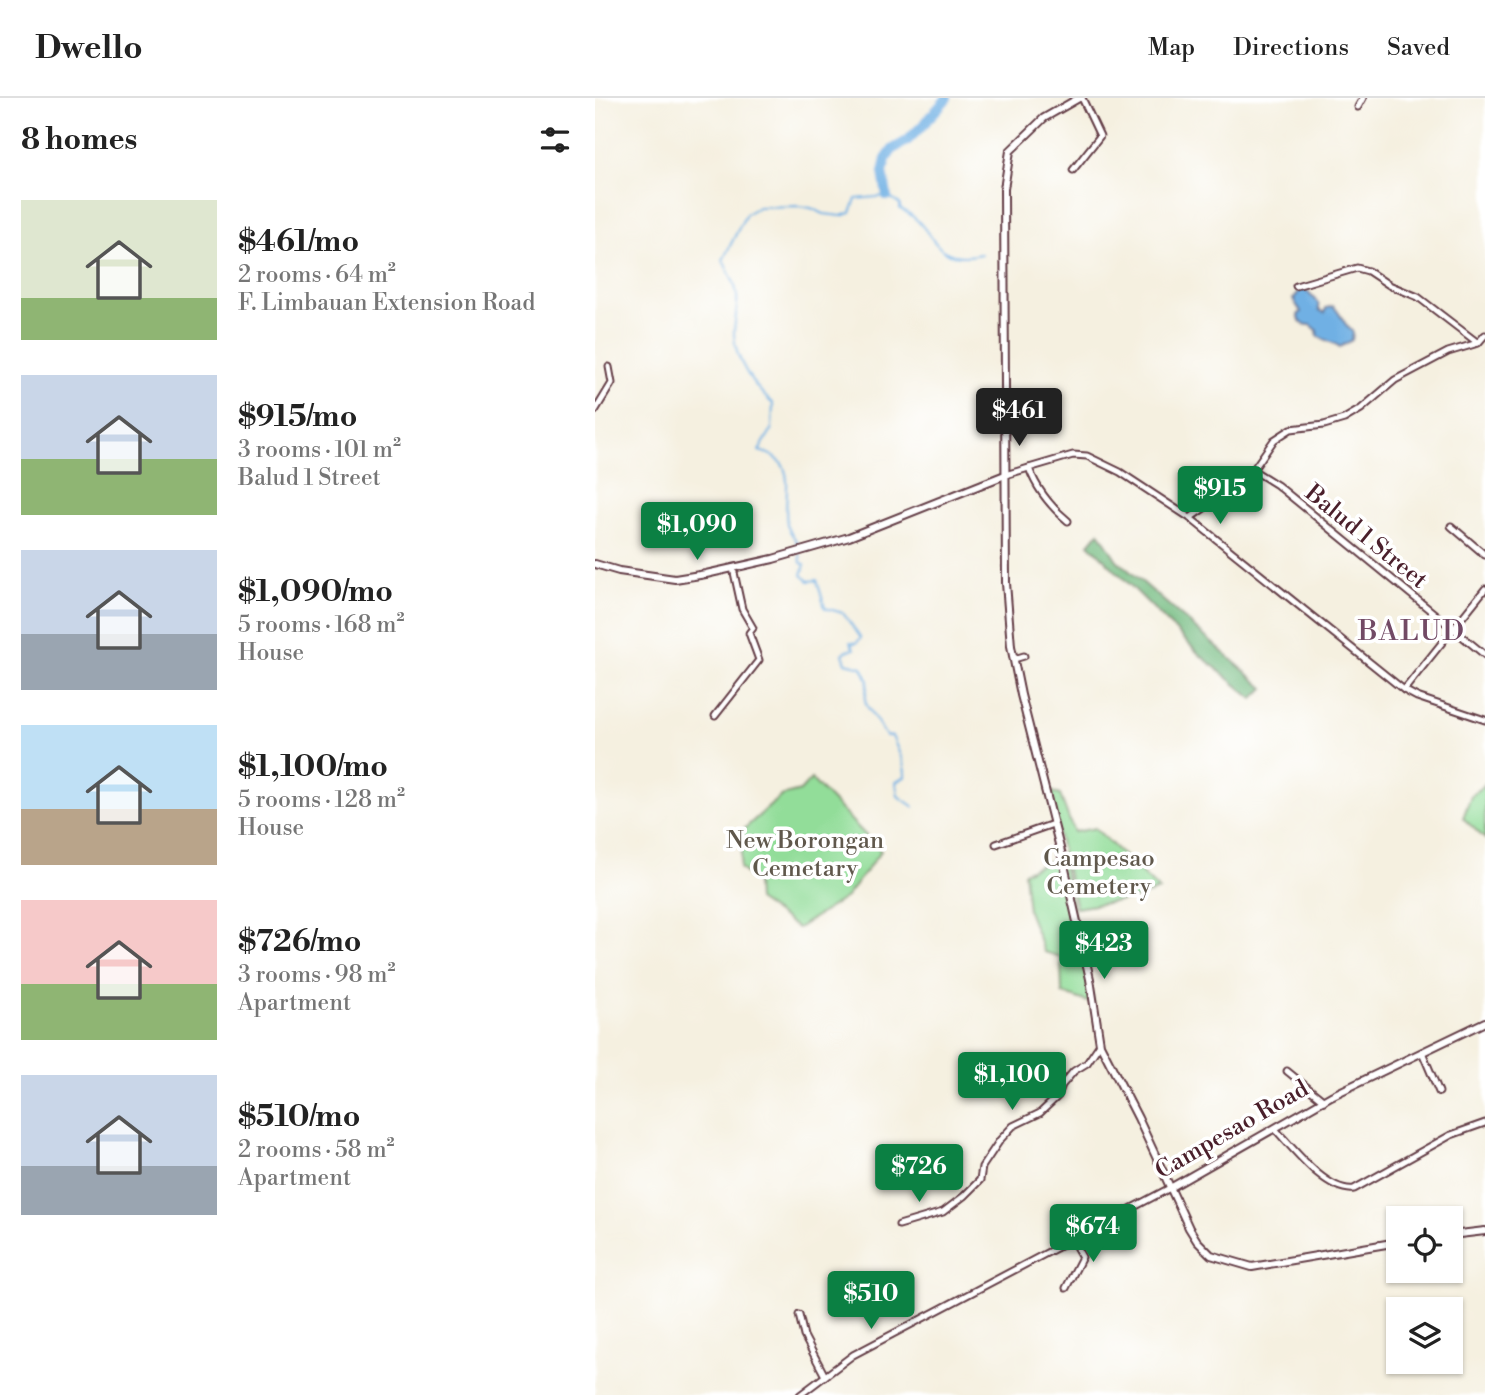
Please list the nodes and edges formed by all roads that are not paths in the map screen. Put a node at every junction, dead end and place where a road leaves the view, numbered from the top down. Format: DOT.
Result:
graph roads {
  1 [pos="1080,98"];
  2 [pos="1363,98"];
  3 [pos="1357,107"];
  4 [pos="1073,170"];
  5 [pos="1296,286"];
  6 [pos="1485,335"];
  7 [pos="1478,343"];
  8 [pos="609,368"];
  9 [pos="595,411"];
  10 [pos="1029,468"];
  11 [pos="1253,470"];
  12 [pos="1005,475"];
  13 [pos="1190,518"];
  14 [pos="1068,521"];
  15 [pos="1451,526"];
  16 [pos="1485,555"];
  17 [pos="595,564"];
  18 [pos="733,568"];
  19 [pos="1485,589"];
  20 [pos="1453,630"];
  21 [pos="1485,655"];
  22 [pos="1024,656"];
  23 [pos="1014,659"];
  24 [pos="1404,690"];
  25 [pos="715,716"];
  26 [pos="1485,720"];
  27 [pos="1053,824"];
  28 [pos="996,844"];
  29 [pos="1485,1022"];
  30 [pos="1100,1044"];
  31 [pos="1422,1052"];
  32 [pos="1287,1071"];
  33 [pos="1439,1092"];
  34 [pos="1324,1101"];
  35 [pos="1485,1124"];
  36 [pos="1275,1129"];
  37 [pos="1170,1188"];
  38 [pos="899,1225"];
  39 [pos="1485,1231"];
  40 [pos="1463,1234"];
  41 [pos="1073,1241"];
  42 [pos="1386,1244"];
  43 [pos="1066,1288"];
  44 [pos="799,1315"];
  45 [pos="825,1376"];
  46 [pos="800,1395"];
  1 -- 4 [label="street"];
  1 -- 12 [label="street"];
  2 -- 3 [label="street"];
  5 -- 7 [label="street"];
  6 -- 7 [label="street"];
  7 -- 11 [label="street"];
  8 -- 9 [label="street"];
  10 -- 12 [label="street"];
  10 -- 13 [label="street"];
  10 -- 14 [label="street"];
  11 -- 13 [label="street"];
  11 -- 20 [label="street, Balud 1 Street"];
  12 -- 18 [label="street"];
  12 -- 23 [label="street"];
  13 -- 24 [label="street"];
  15 -- 16 [label="street"];
  17 -- 18 [label="street"];
  18 -- 25 [label="street"];
  19 -- 20 [label="street"];
  20 -- 21 [label="street, Balud 1 Street"];
  20 -- 24 [label="street"];
  22 -- 23 [label="street"];
  23 -- 27 [label="street"];
  24 -- 26 [label="street"];
  27 -- 28 [label="street"];
  27 -- 30 [label="street"];
  29 -- 31 [label="street, Campesao Road"];
  30 -- 37 [label="street"];
  30 -- 38 [label="street"];
  31 -- 33 [label="street"];
  31 -- 34 [label="street, Campesao Road"];
  32 -- 34 [label="street"];
  34 -- 36 [label="street, Campesao Road"];
  35 -- 36 [label="street"];
  36 -- 37 [label="street, Campesao Road"];
  37 -- 41 [label="street, Campesao Road"];
  37 -- 42 [label="street"];
  39 -- 40 [label="street"];
  41 -- 43 [label="street"];
  41 -- 45 [label="street, Campesao Road"];
  44 -- 45 [label="street"];
  45 -- 46 [label="street, Campesao Road"];
}
